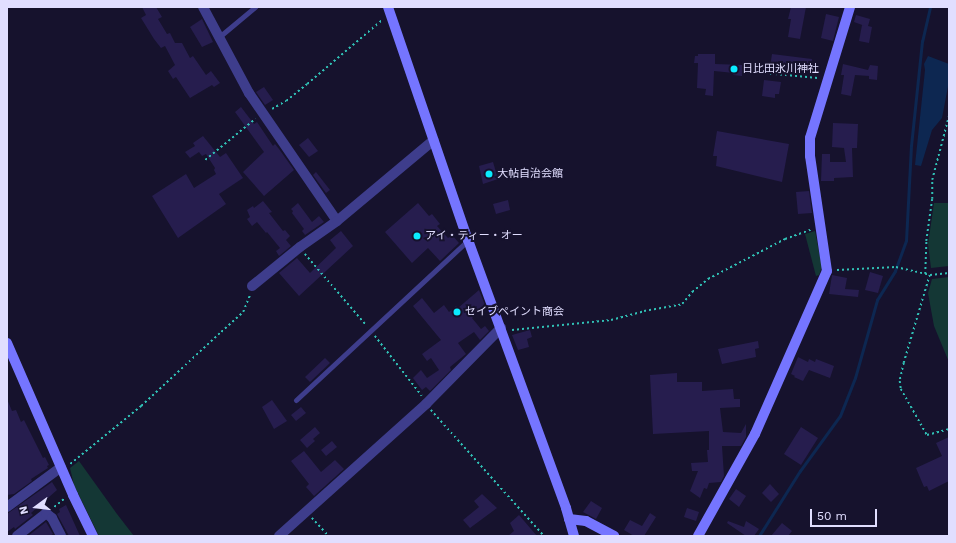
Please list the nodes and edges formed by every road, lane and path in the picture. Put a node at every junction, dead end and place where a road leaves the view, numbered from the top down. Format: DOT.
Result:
graph roads {
  1 [pos="203,7"];
  2 [pos="256,7"];
  3 [pos="850,7"];
  4 [pos="389,10"];
  5 [pos="219,37"];
  6 [pos="745,71"];
  7 [pos="830,76"];
  8 [pos="263,114"];
  9 [pos="949,115"];
  10 [pos="434,140"];
  11 [pos="205,160"];
  12 [pos="337,221"];
  13 [pos="821,226"];
  14 [pos="468,240"];
  15 [pos="300,248"];
  16 [pos="827,271"];
  17 [pos="949,273"];
  18 [pos="925,274"];
  19 [pos="930,275"];
  20 [pos="252,286"];
  21 [pos="370,330"];
  22 [pos="502,330"];
  23 [pos="8,347"];
  24 [pos="296,400"];
  25 [pos="427,404"];
  26 [pos="949,429"];
  27 [pos="62,468"];
  28 [pos="73,495"];
  29 [pos="7,507"];
  30 [pos="307,512"];
  31 [pos="46,513"];
  32 [pos="569,519"];
  33 [pos="17,536"];
  34 [pos="61,536"];
  35 [pos="92,536"];
  36 [pos="280,536"];
  37 [pos="328,536"];
  38 [pos="544,536"];
  39 [pos="574,536"];
  40 [pos="614,536"];
  41 [pos="698,536"];
  1 -- 5 [label="street"];
  2 -- 5 [label="lane"];
  3 -- 7 [label="street"];
  4 -- 8 [label="path"];
  4 -- 10 [label="street"];
  5 -- 8 [label="street"];
  6 -- 7 [label="path"];
  7 -- 13 [label="street"];
  8 -- 11 [label="path"];
  8 -- 12 [label="street"];
  9 -- 18 [label="path"];
  10 -- 12 [label="street"];
  10 -- 14 [label="street"];
  12 -- 15 [label="street"];
  13 -- 16 [label="street"];
  13 -- 22 [label="path"];
  14 -- 21 [label="lane"];
  14 -- 22 [label="street"];
  15 -- 20 [label="street"];
  15 -- 21 [label="path"];
  16 -- 18 [label="path"];
  16 -- 41 [label="street"];
  17 -- 19 [label="path"];
  18 -- 19 [label="path"];
  19 -- 26 [label="path"];
  20 -- 27 [label="path"];
  21 -- 24 [label="lane"];
  21 -- 25 [label="path"];
  22 -- 25 [label="street"];
  22 -- 32 [label="street"];
  23 -- 27 [label="street"];
  25 -- 30 [label="street"];
  25 -- 38 [label="path"];
  27 -- 28 [label="street"];
  27 -- 29 [label="street"];
  28 -- 31 [label="path"];
  28 -- 35 [label="street"];
  30 -- 36 [label="street"];
  30 -- 37 [label="path"];
  31 -- 33 [label="street"];
  31 -- 34 [label="street"];
  32 -- 39 [label="street"];
  32 -- 40 [label="street"];
}
